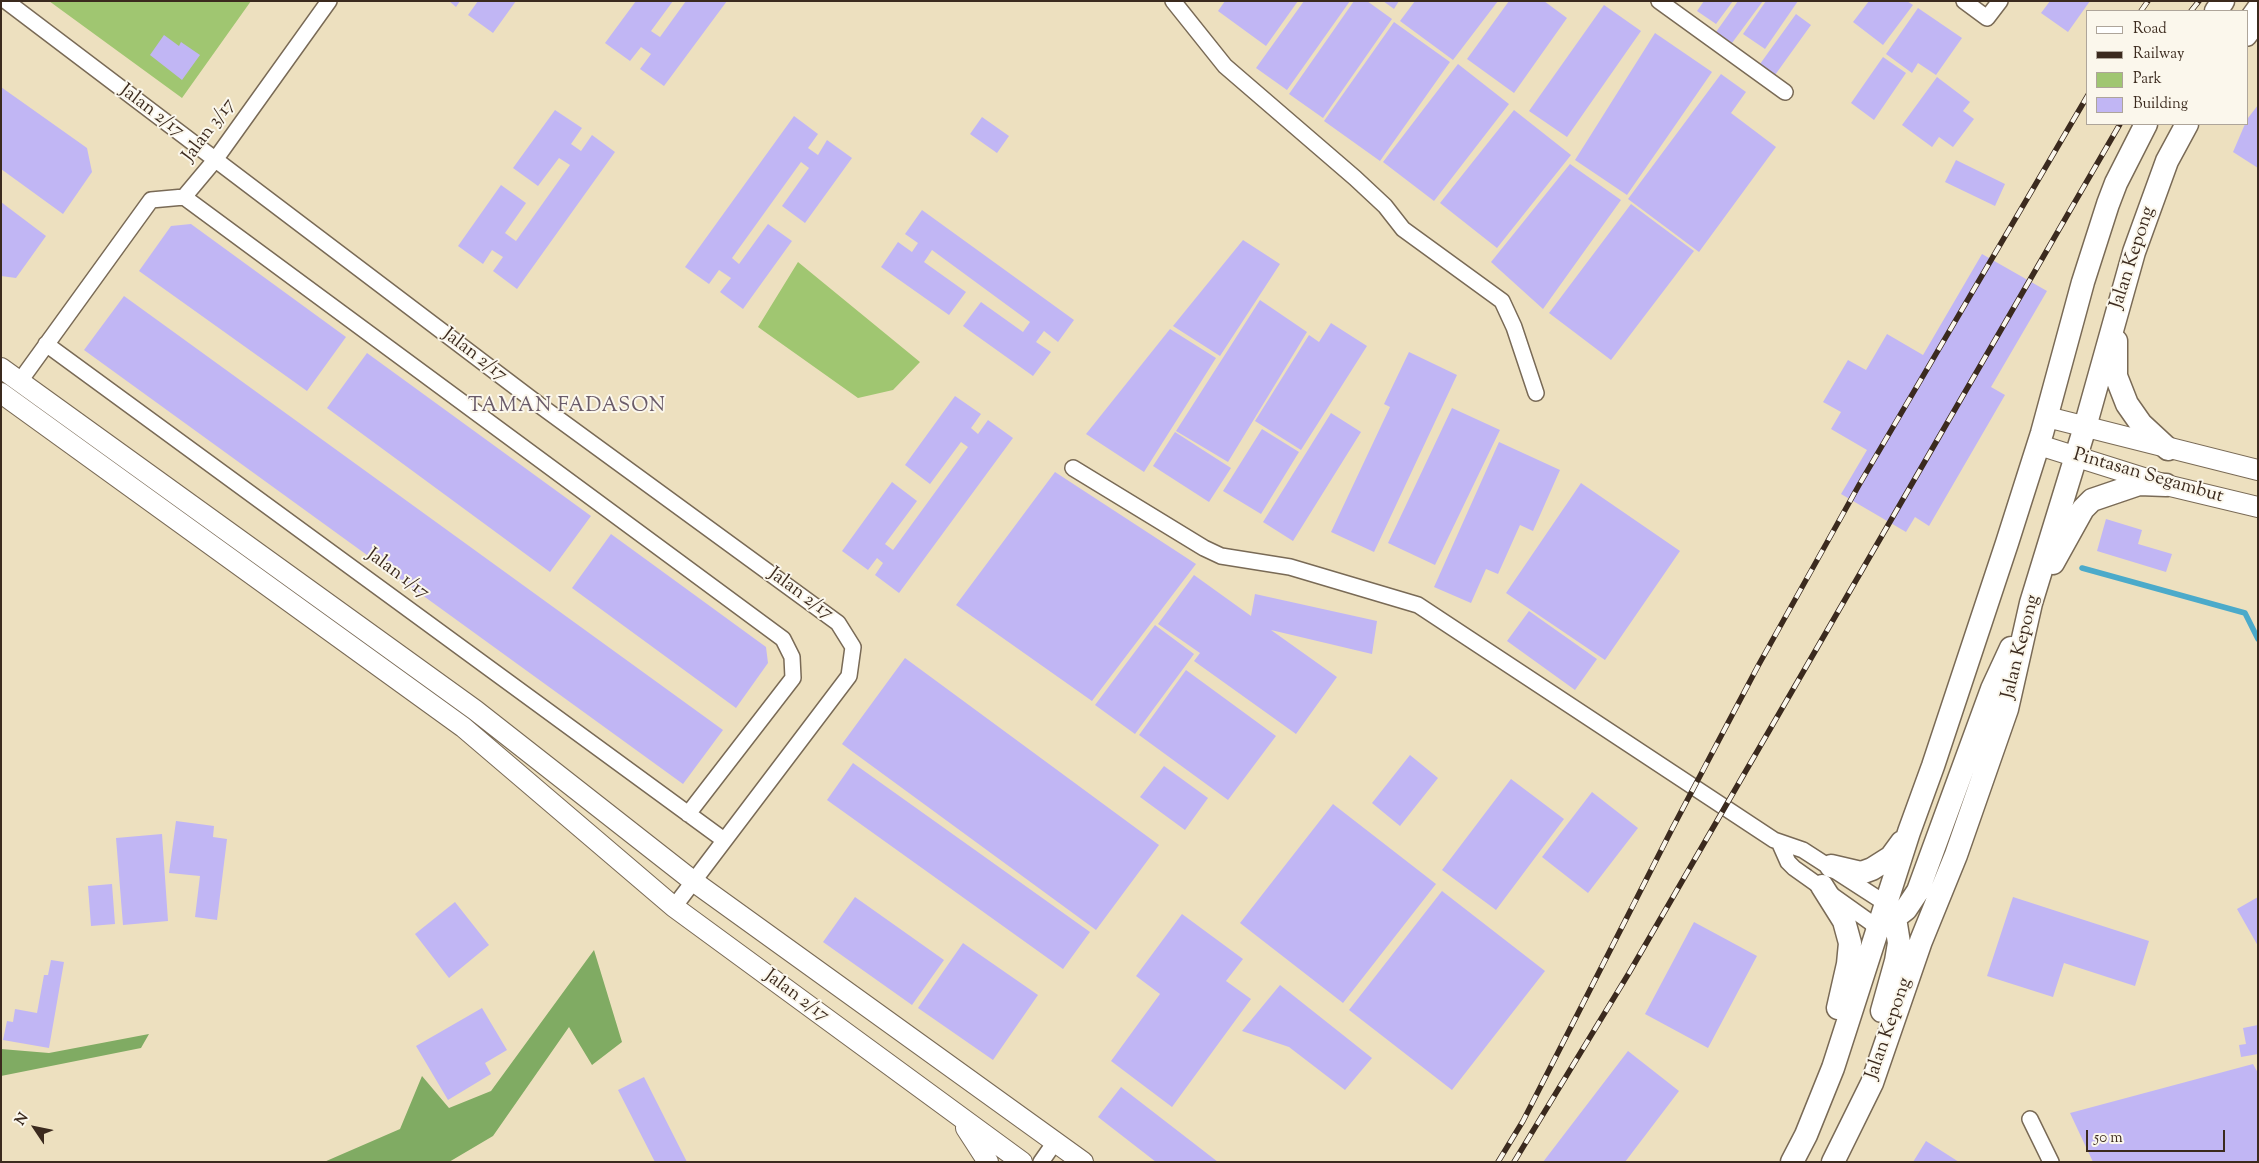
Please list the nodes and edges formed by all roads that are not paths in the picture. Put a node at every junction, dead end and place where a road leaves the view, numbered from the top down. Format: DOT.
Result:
graph roads {
  1 [pos="6,1"];
  2 [pos="329,1"];
  3 [pos="1173,1"];
  4 [pos="1659,1"];
  5 [pos="1964,1"];
  6 [pos="2000,1"];
  7 [pos="2258,8"];
  8 [pos="2249,22"];
  9 [pos="2258,25"];
  10 [pos="2249,37"];
  11 [pos="1785,92"];
  12 [pos="2146,125"];
  13 [pos="2186,125"];
  14 [pos="214,160"];
  15 [pos="184,197"];
  16 [pos="2116,315"];
  17 [pos="46,344"];
  18 [pos="1,368"];
  19 [pos="20,381"];
  20 [pos="1,393"];
  21 [pos="1536,394"];
  22 [pos="2047,417"];
  23 [pos="2085,427"];
  24 [pos="2039,445"];
  25 [pos="2168,449"];
  26 [pos="2076,457"];
  27 [pos="1073,468"];
  28 [pos="2258,470"];
  29 [pos="2166,485"];
  30 [pos="2258,507"];
  31 [pos="2031,603"];
  32 [pos="688,814"];
  33 [pos="1908,832"];
  34 [pos="724,840"];
  35 [pos="1780,844"];
  36 [pos="1826,876"];
  37 [pos="692,881"];
  38 [pos="674,907"];
  39 [pos="1886,916"];
  40 [pos="1833,1068"];
  41 [pos="1872,1084"];
  42 [pos="956,1112"];
  43 [pos="2030,1119"];
  44 [pos="1055,1142"];
  45 [pos="988,1162"];
  46 [pos="1022,1162"];
  47 [pos="1041,1162"];
  48 [pos="1083,1162"];
  49 [pos="1792,1162"];
  50 [pos="1833,1162"];
  51 [pos="2051,1162"];
  1 -- 14 [label="street, Jalan 2/17"];
  2 -- 14 [label="street, Jalan 3/17"];
  3 -- 21 [label="street"];
  4 -- 11 [label="street"];
  5 -- 6 [label="street"];
  7 -- 8 [label="main road"];
  9 -- 10 [label="street"];
  12 -- 22 [label="main road"];
  13 -- 16 [label="main road, Jalan Kepong"];
  14 -- 15 [label="street, Jalan 3/17"];
  14 -- 34 [label="street, Jalan 2/17"];
  15 -- 17 [label="street"];
  15 -- 32 [label="street"];
  16 -- 23 [label="main road, Jalan Kepong"];
  16 -- 25 [label="main road"];
  17 -- 19 [label="street"];
  17 -- 32 [label="street, Jalan 1/17"];
  18 -- 19 [label="street, Jalan 2/17"];
  19 -- 37 [label="street, Jalan 2/17"];
  20 -- 38 [label="street, Jalan 2/17"];
  22 -- 23 [label="street, Pintasan Segambut"];
  22 -- 24 [label="main road"];
  23 -- 25 [label="street, Pintasan Segambut"];
  23 -- 26 [label="main road, Jalan Kepong"];
  24 -- 26 [label="street, Pintasan Segambut"];
  24 -- 33 [label="main road"];
  25 -- 28 [label="street, Pintasan Segambut"];
  26 -- 29 [label="street, Pintasan Segambut"];
  26 -- 31 [label="main road, Jalan Kepong"];
  27 -- 35 [label="street"];
  29 -- 30 [label="street, Pintasan Segambut"];
  29 -- 31 [label="main road"];
  31 -- 39 [label="main road"];
  31 -- 41 [label="main road, Jalan Kepong"];
  32 -- 34 [label="street, Jalan 1/17"];
  33 -- 36 [label="main road"];
  33 -- 39 [label="main road"];
  34 -- 37 [label="street, Jalan 2/17"];
  35 -- 36 [label="street"];
  35 -- 36 [label="street"];
  36 -- 39 [label="street"];
  36 -- 39 [label="street"];
  36 -- 40 [label="main road"];
  37 -- 38 [label="street"];
  37 -- 44 [label="street, Jalan 2/17"];
  38 -- 42 [label="street, Jalan 2/17"];
  39 -- 40 [label="main road"];
  39 -- 41 [label="main road"];
  40 -- 49 [label="main road"];
  41 -- 50 [label="main road, Jalan Kepong"];
  42 -- 45 [label="street"];
  42 -- 46 [label="street, Jalan 2/17"];
  43 -- 51 [label="street"];
  44 -- 47 [label="street"];
  44 -- 48 [label="street, Jalan 2/17"];
}
